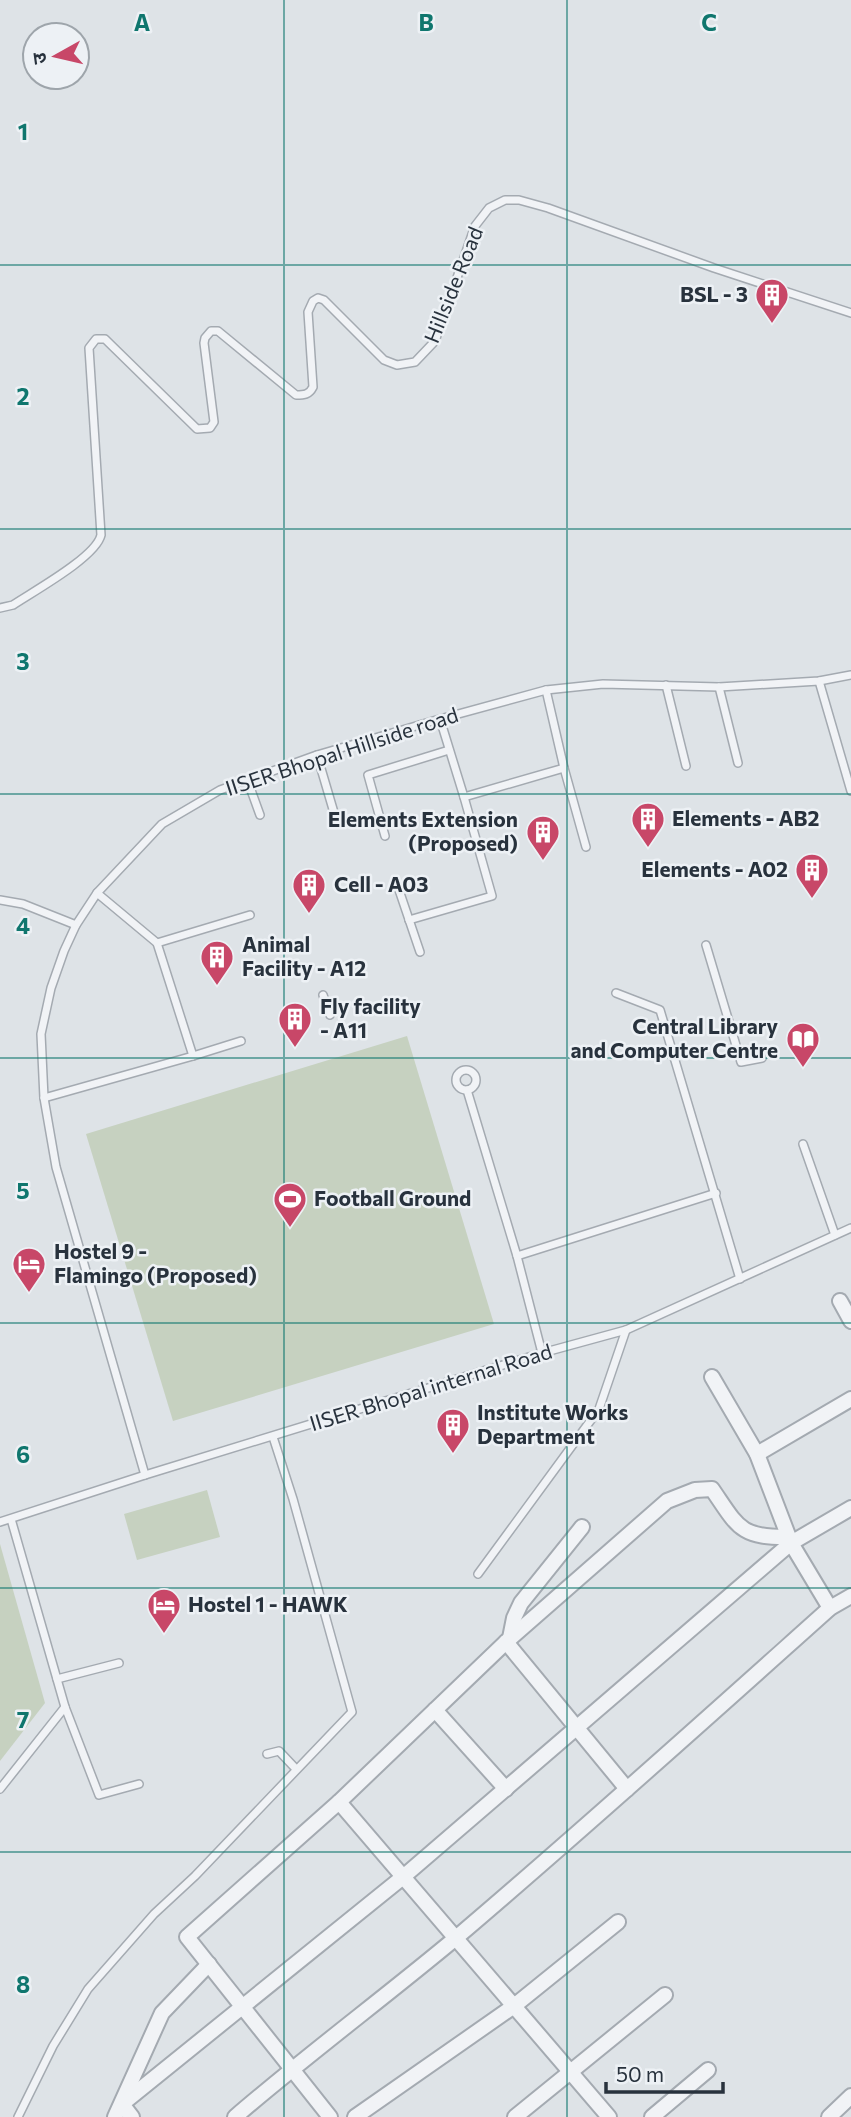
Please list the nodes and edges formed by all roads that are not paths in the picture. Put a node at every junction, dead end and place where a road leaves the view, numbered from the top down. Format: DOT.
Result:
graph roads {
  1 [pos="851,313"];
  2 [pos="0,608"];
  3 [pos="851,675"];
  4 [pos="819,681"];
  5 [pos="666,685"];
  6 [pos="719,687"];
  7 [pos="546,690"];
  8 [pos="440,719"];
  9 [pos="449,750"];
  10 [pos="317,755"];
  11 [pos="738,763"];
  12 [pos="686,766"];
  13 [pos="564,768"];
  14 [pos="247,779"];
  15 [pos="851,791"];
  16 [pos="464,797"];
  17 [pos="260,815"];
  18 [pos="335,816"];
  19 [pos="385,836"];
  20 [pos="586,847"];
  21 [pos="399,890"];
  22 [pos="97,893"];
  23 [pos="0,900"];
  24 [pos="250,915"];
  25 [pos="409,920"];
  26 [pos="76,925"];
  27 [pos="157,943"];
  28 [pos="706,945"];
  29 [pos="420,952"];
  30 [pos="616,993"];
  31 [pos="323,995"];
  32 [pos="330,1015"];
  33 [pos="242,1041"];
  34 [pos="192,1056"];
  35 [pos="762,1058"];
  36 [pos="467,1090"];
  37 [pos="44,1098"];
  38 [pos="803,1144"];
  39 [pos="716,1194"];
  40 [pos="851,1228"];
  41 [pos="835,1235"];
  42 [pos="517,1256"];
  43 [pos="740,1279"];
  44 [pos="840,1301"];
  45 [pos="851,1321"];
  46 [pos="626,1330"];
  47 [pos="542,1353"];
  48 [pos="712,1377"];
  49 [pos="851,1399"];
  50 [pos="273,1437"];
  51 [pos="757,1454"];
  52 [pos="145,1475"];
  53 [pos="851,1508"];
  54 [pos="10,1519"];
  55 [pos="0,1522"];
  56 [pos="582,1527"];
  57 [pos="790,1540"];
  58 [pos="478,1574"];
  59 [pos="851,1596"];
  60 [pos="830,1608"];
  61 [pos="508,1640"];
  62 [pos="118,1663"];
  63 [pos="57,1679"];
  64 [pos="65,1707"];
  65 [pos="435,1710"];
  66 [pos="577,1728"];
  67 [pos="267,1754"];
  68 [pos="296,1769"];
  69 [pos="139,1784"];
  70 [pos="0,1789"];
  71 [pos="506,1789"];
  72 [pos="627,1789"];
  73 [pos="339,1802"];
  74 [pos="403,1877"];
  75 [pos="618,1922"];
  76 [pos="456,1938"];
  77 [pos="209,1964"];
  78 [pos="665,1995"];
  79 [pos="243,2006"];
  80 [pos="514,2006"];
  81 [pos="293,2068"];
  82 [pos="708,2070"];
  83 [pos="570,2072"];
  84 [pos="851,2096"];
  85 [pos="119,2111"];
  86 [pos="18,2117"];
  87 [pos="132,2117"];
  88 [pos="235,2117"];
  89 [pos="330,2117"];
  90 [pos="355,2117"];
  91 [pos="515,2117"];
  92 [pos="609,2117"];
  93 [pos="652,2117"];
  94 [pos="829,2117"];
  1 -- 2 [label="lane, Hillside Road"];
  3 -- 4 [label="lane, IISER Bhopal Hillside road"];
  4 -- 6 [label="lane, IISER Bhopal Hillside road"];
  4 -- 15 [label="lane"];
  5 -- 6 [label="lane, IISER Bhopal Hillside road"];
  5 -- 7 [label="lane, IISER Bhopal Hillside road"];
  5 -- 12 [label="lane"];
  6 -- 11 [label="lane"];
  7 -- 8 [label="lane, IISER Bhopal Hillside road"];
  7 -- 13 [label="lane"];
  8 -- 9 [label="lane"];
  8 -- 10 [label="lane, IISER Bhopal Hillside road"];
  9 -- 16 [label="lane"];
  9 -- 19 [label="lane"];
  10 -- 14 [label="lane, IISER Bhopal Hillside road"];
  10 -- 18 [label="lane"];
  13 -- 16 [label="lane"];
  13 -- 20 [label="lane"];
  14 -- 17 [label="lane"];
  14 -- 22 [label="lane, IISER Bhopal Hillside road"];
  16 -- 25 [label="lane"];
  21 -- 25 [label="lane"];
  22 -- 26 [label="lane, IISER Bhopal Hillside road"];
  22 -- 27 [label="lane"];
  23 -- 26 [label="lane"];
  24 -- 27 [label="lane"];
  25 -- 29 [label="lane"];
  26 -- 37 [label="lane, IISER Bhopal Hillside road"];
  27 -- 34 [label="lane"];
  28 -- 35 [label="lane"];
  30 -- 39 [label="lane"];
  31 -- 32 [label="lane"];
  33 -- 34 [label="lane"];
  34 -- 37 [label="lane"];
  36 -- 42 [label="lane"];
  37 -- 52 [label="lane, IISER Bhopal Hillside road"];
  38 -- 41 [label="lane"];
  39 -- 42 [label="lane"];
  39 -- 43 [label="lane"];
  40 -- 41 [label="lane, IISER Bhopal internal Road"];
  41 -- 43 [label="lane, IISER Bhopal internal Road"];
  42 -- 47 [label="lane"];
  43 -- 46 [label="lane, IISER Bhopal internal Road"];
  44 -- 45 [label="street"];
  46 -- 47 [label="lane, IISER Bhopal internal Road"];
  46 -- 58 [label="lane"];
  47 -- 50 [label="lane, IISER Bhopal internal Road"];
  48 -- 51 [label="street"];
  49 -- 51 [label="street"];
  50 -- 52 [label="lane, IISER Bhopal internal Road"];
  50 -- 68 [label="lane"];
  51 -- 57 [label="street"];
  52 -- 54 [label="lane, IISER Bhopal internal Road"];
  53 -- 57 [label="street"];
  54 -- 55 [label="lane, IISER Bhopal internal Road"];
  54 -- 63 [label="lane"];
  56 -- 61 [label="street"];
  57 -- 60 [label="street"];
  57 -- 61 [label="street"];
  57 -- 66 [label="street"];
  59 -- 60 [label="street"];
  60 -- 72 [label="street"];
  61 -- 65 [label="street"];
  61 -- 66 [label="street"];
  62 -- 63 [label="lane"];
  63 -- 64 [label="lane"];
  64 -- 69 [label="lane"];
  64 -- 70 [label="lane"];
  65 -- 71 [label="street"];
  65 -- 73 [label="street"];
  66 -- 71 [label="street"];
  66 -- 72 [label="street"];
  67 -- 68 [label="lane"];
  68 -- 86 [label="lane"];
  71 -- 74 [label="street"];
  72 -- 76 [label="street"];
  73 -- 74 [label="street"];
  73 -- 77 [label="street"];
  74 -- 76 [label="street"];
  74 -- 79 [label="street"];
  75 -- 80 [label="street"];
  76 -- 80 [label="street"];
  76 -- 81 [label="street"];
  77 -- 79 [label="street"];
  77 -- 85 [label="street"];
  78 -- 83 [label="street"];
  79 -- 81 [label="street"];
  79 -- 85 [label="street"];
  80 -- 83 [label="street"];
  80 -- 90 [label="street"];
  81 -- 88 [label="street"];
  81 -- 89 [label="street"];
  82 -- 93 [label="street"];
  83 -- 91 [label="street"];
  83 -- 92 [label="street"];
  84 -- 94 [label="street"];
  85 -- 87 [label="street"];
}
